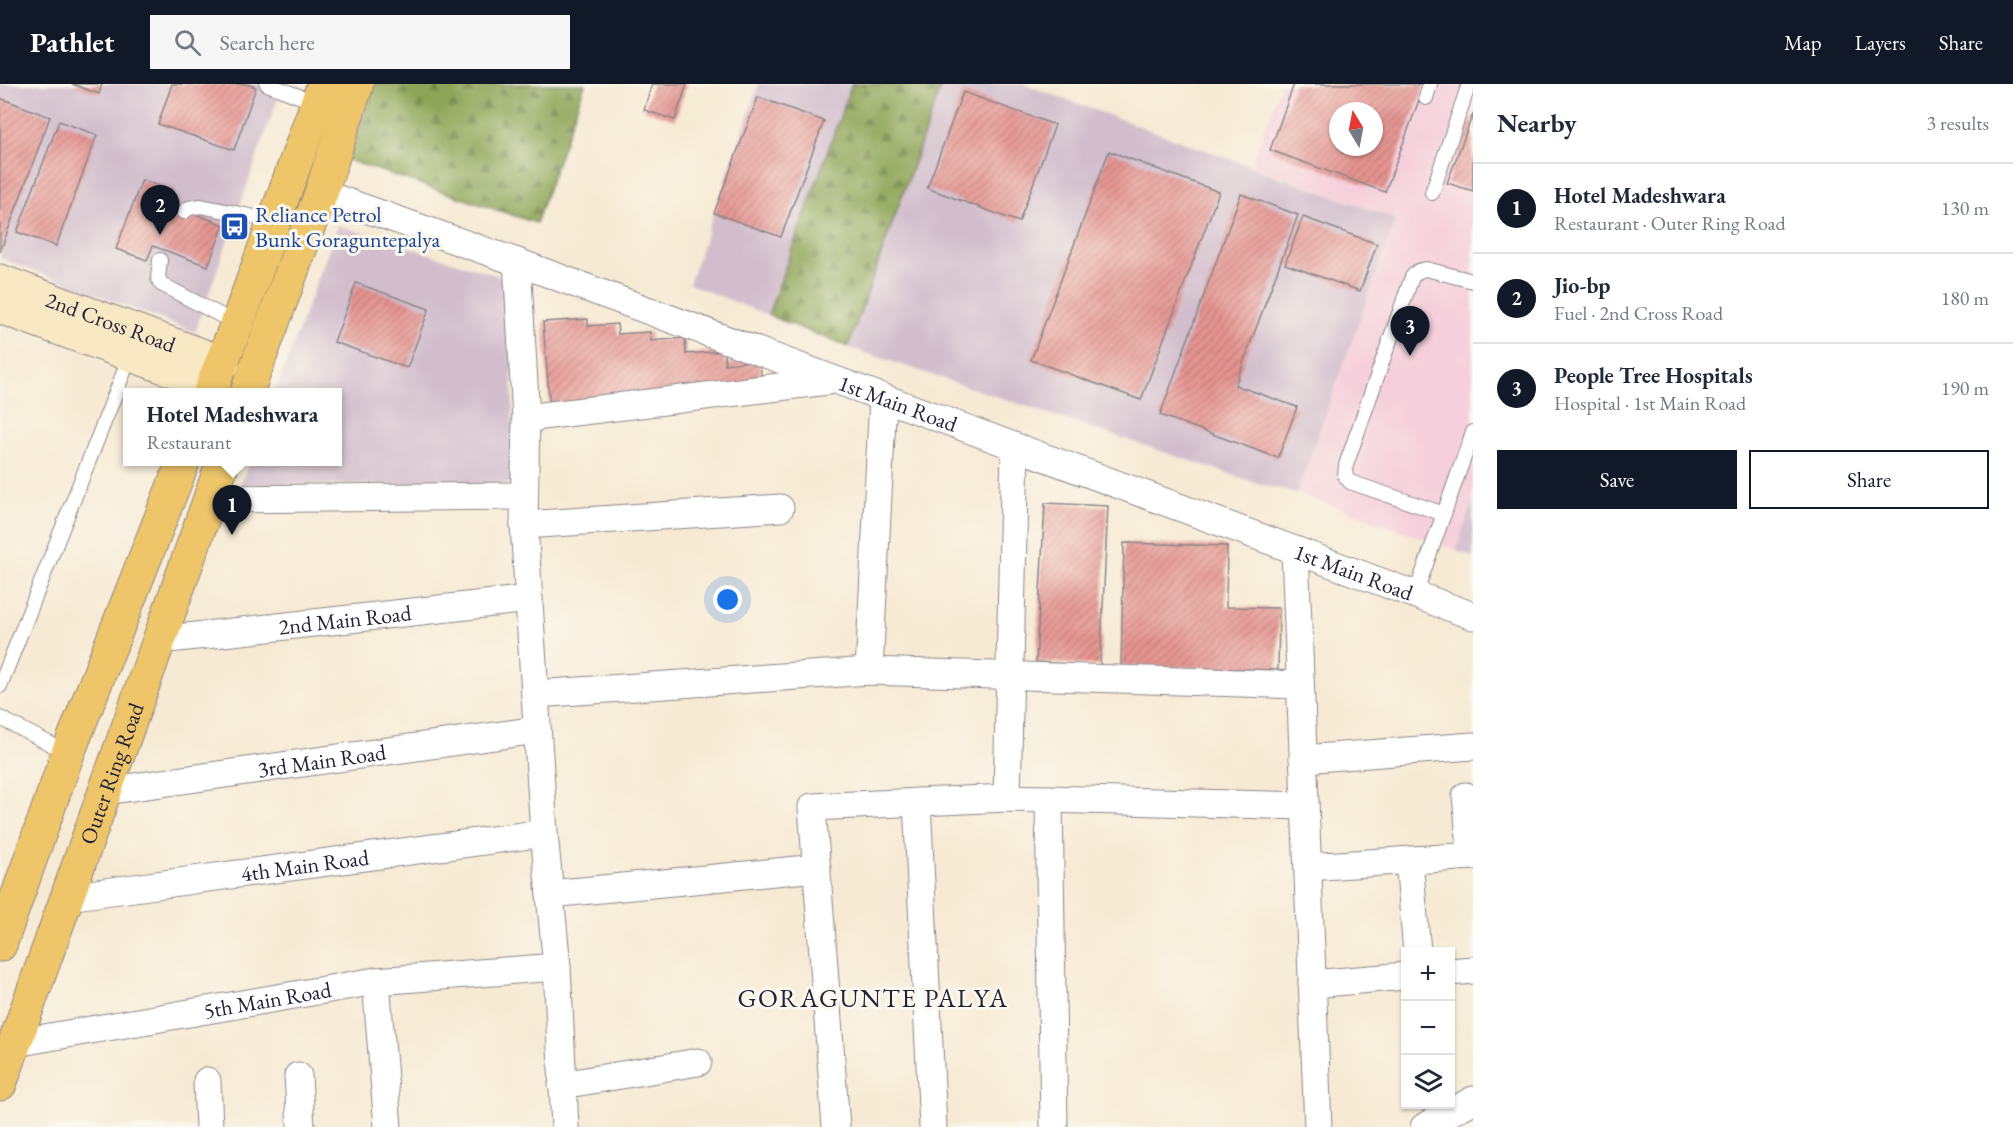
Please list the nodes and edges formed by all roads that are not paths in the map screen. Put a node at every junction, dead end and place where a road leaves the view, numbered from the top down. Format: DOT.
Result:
graph roads {
  1 [pos="267,84"];
  2 [pos="357,84"];
  3 [pos="1430,84"];
  4 [pos="1469,84"];
  5 [pos="321,93"];
  6 [pos="1426,98"];
  7 [pos="321,193"];
  8 [pos="1432,193"];
  9 [pos="184,212"];
  10 [pos="275,221"];
  11 [pos="160,260"];
  12 [pos="517,262"];
  13 [pos="0,280"];
  14 [pos="1473,281"];
  15 [pos="0,308"];
  16 [pos="237,324"];
  17 [pos="131,354"];
  18 [pos="216,380"];
  19 [pos="834,380"];
  20 [pos="249,388"];
  21 [pos="884,398"];
  22 [pos="526,418"];
  23 [pos="1473,432"];
  24 [pos="1016,447"];
  25 [pos="181,466"];
  26 [pos="222,466"];
  27 [pos="523,496"];
  28 [pos="210,499"];
  29 [pos="780,508"];
  30 [pos="1444,514"];
  31 [pos="524,525"];
  32 [pos="1295,550"];
  33 [pos="1415,595"];
  34 [pos="529,599"];
  35 [pos="1473,616"];
  36 [pos="160,640"];
  37 [pos="869,671"];
  38 [pos="1011,676"];
  39 [pos="1300,685"];
  40 [pos="0,686"];
  41 [pos="535,694"];
  42 [pos="0,718"];
  43 [pos="537,730"];
  44 [pos="1473,746"];
  45 [pos="68,753"];
  46 [pos="1303,759"];
  47 [pos="105,791"];
  48 [pos="1466,796"];
  49 [pos="1007,798"];
  50 [pos="1050,799"];
  51 [pos="917,802"];
  52 [pos="1305,806"];
  53 [pos="544,833"];
  54 [pos="1472,856"];
  55 [pos="1409,860"];
  56 [pos="1308,867"];
  57 [pos="817,868"];
  58 [pos="550,894"];
  59 [pos="67,897"];
  60 [pos="0,945"];
  61 [pos="1417,947"];
  62 [pos="557,967"];
  63 [pos="1473,970"];
  64 [pos="1455,972"];
  65 [pos="1401,976"];
  66 [pos="376,981"];
  67 [pos="1312,984"];
  68 [pos="15,1043"];
  69 [pos="698,1062"];
  70 [pos="298,1076"];
  71 [pos="207,1081"];
  72 [pos="0,1084"];
  73 [pos="562,1085"];
  74 [pos="1473,1100"];
  75 [pos="1419,1109"];
  76 [pos="209,1127"];
  77 [pos="301,1127"];
  78 [pos="388,1127"];
  79 [pos="565,1127"];
  80 [pos="836,1127"];
  81 [pos="933,1127"];
  82 [pos="1054,1127"];
  83 [pos="1318,1127"];
  84 [pos="1422,1127"];
  1 -- 5 [label="lane"];
  2 -- 7 [label="highway"];
  3 -- 6 [label="lane"];
  4 -- 8 [label="lane"];
  5 -- 10 [label="highway"];
  7 -- 12 [label="street, 1st Main Road"];
  7 -- 20 [label="highway"];
  9 -- 10 [label="lane"];
  10 -- 16 [label="highway"];
  11 -- 16 [label="lane"];
  12 -- 19 [label="street, 1st Main Road"];
  12 -- 22 [label="street"];
  13 -- 18 [label="street, 2nd Cross Road"];
  14 -- 30 [label="lane"];
  15 -- 17 [label="street, 2nd Cross Road"];
  16 -- 18 [label="highway"];
  17 -- 18 [label="street, 2nd Cross Road"];
  17 -- 40 [label="lane"];
  19 -- 21 [label="street, 1st Main Road"];
  19 -- 22 [label="street"];
  21 -- 24 [label="street, 1st Main Road"];
  21 -- 37 [label="street"];
  22 -- 27 [label="street"];
  23 -- 30 [label="lane"];
  24 -- 32 [label="street, 1st Main Road"];
  24 -- 38 [label="street"];
  25 -- 45 [label="highway, Outer Ring Road"];
  26 -- 28 [label="highway, Outer Ring Road"];
  27 -- 28 [label="street"];
  27 -- 31 [label="street"];
  28 -- 36 [label="highway, Outer Ring Road"];
  29 -- 31 [label="street"];
  30 -- 33 [label="lane"];
  31 -- 34 [label="street"];
  32 -- 33 [label="street, 1st Main Road"];
  32 -- 39 [label="street"];
  33 -- 35 [label="street, 1st Main Road"];
  34 -- 36 [label="street, 2nd Main Road"];
  34 -- 41 [label="street"];
  36 -- 47 [label="highway, Outer Ring Road"];
  37 -- 38 [label="street"];
  37 -- 41 [label="street"];
  38 -- 39 [label="street"];
  38 -- 49 [label="street"];
  39 -- 46 [label="street"];
  41 -- 43 [label="street"];
  42 -- 45 [label="lane"];
  43 -- 47 [label="street, 3rd Main Road"];
  43 -- 53 [label="street"];
  44 -- 46 [label="street"];
  45 -- 60 [label="highway, Outer Ring Road"];
  46 -- 52 [label="street"];
  47 -- 59 [label="highway, Outer Ring Road"];
  48 -- 54 [label="street"];
  49 -- 50 [label="street"];
  49 -- 51 [label="street"];
  50 -- 52 [label="street"];
  50 -- 82 [label="street"];
  51 -- 57 [label="street"];
  51 -- 81 [label="street"];
  52 -- 56 [label="street"];
  53 -- 58 [label="street"];
  53 -- 59 [label="street, 4th Main Road"];
  54 -- 55 [label="street"];
  55 -- 56 [label="street"];
  55 -- 61 [label="street"];
  56 -- 67 [label="street"];
  57 -- 58 [label="street"];
  57 -- 80 [label="street"];
  58 -- 62 [label="street"];
  59 -- 68 [label="highway, Outer Ring Road"];
  62 -- 66 [label="street, 5th Main Road"];
  62 -- 73 [label="street"];
  63 -- 64 [label="street"];
  65 -- 67 [label="street"];
  66 -- 68 [label="street, 5th Main Road"];
  66 -- 78 [label="street"];
  67 -- 83 [label="street"];
  68 -- 72 [label="highway, Outer Ring Road"];
  69 -- 73 [label="street"];
  70 -- 77 [label="street"];
  71 -- 76 [label="street"];
  73 -- 79 [label="street"];
  74 -- 84 [label="street"];
  75 -- 84 [label="street"];
}
